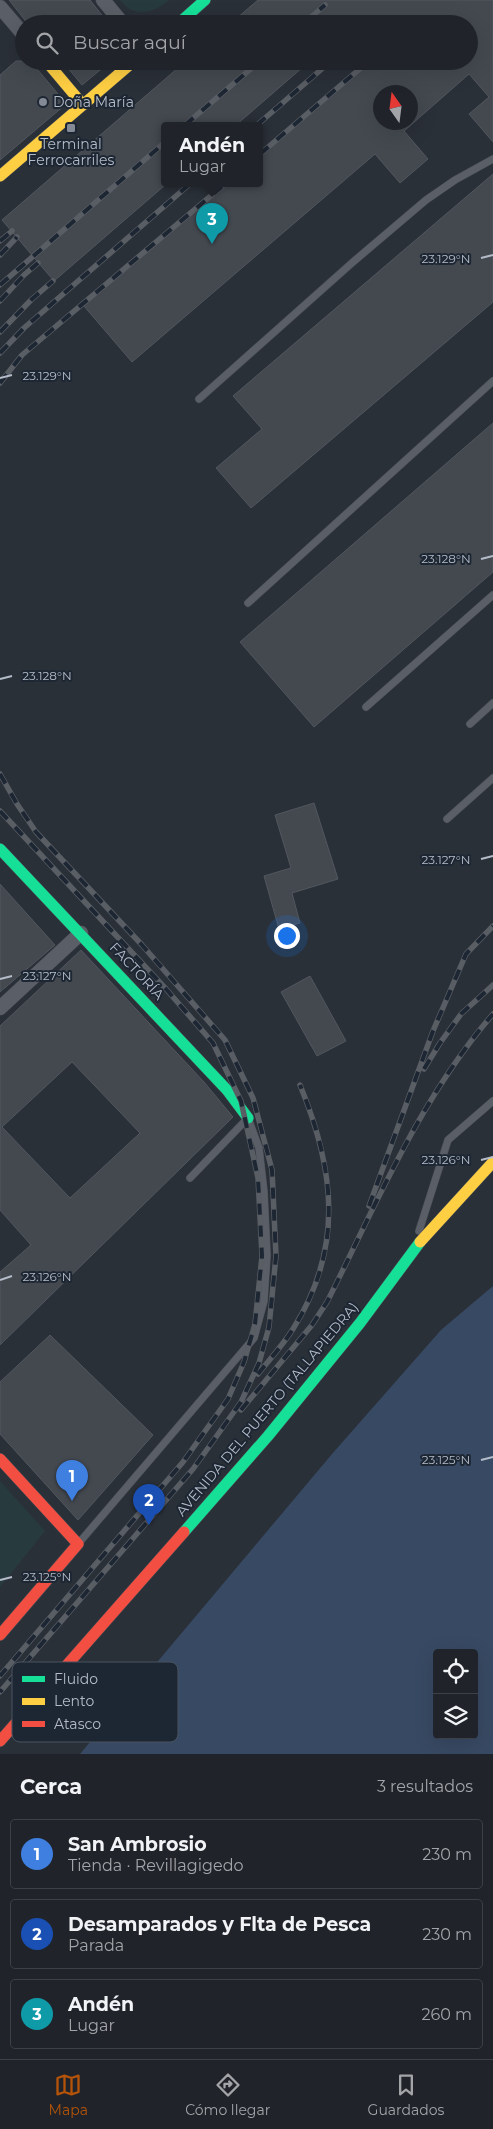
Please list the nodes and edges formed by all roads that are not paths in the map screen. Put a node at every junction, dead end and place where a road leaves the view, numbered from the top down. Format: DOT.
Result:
graph roads {
  1 [pos="103,0"];
  2 [pos="205,0"];
  3 [pos="0,7"];
  4 [pos="116,15"];
  5 [pos="188,15"];
  6 [pos="15,24"];
  7 [pos="54,70"];
  8 [pos="124,70"];
  9 [pos="83,105"];
  10 [pos="493,159"];
  11 [pos="0,176"];
  12 [pos="493,381"];
  13 [pos="199,399"];
  14 [pos="493,595"];
  15 [pos="248,603"];
  16 [pos="493,703"];
  17 [pos="366,707"];
  18 [pos="470,724"];
  19 [pos="493,778"];
  20 [pos="446,819"];
  21 [pos="0,849"];
  22 [pos="81,933"];
  23 [pos="0,1008"];
  24 [pos="493,1101"];
  25 [pos="248,1118"];
  26 [pos="493,1162"];
  27 [pos="190,1178"];
  28 [pos="414,1250"];
  29 [pos="0,1459"];
  30 [pos="78,1544"];
  31 [pos="0,1635"];
  32 [pos="69,1662"];
  33 [pos="12,1727"];
  34 [pos="0,1741"];
  1 -- 4 [label="street"];
  2 -- 5 [label="street"];
  3 -- 6 [label="street"];
  7 -- 9 [label="street"];
  8 -- 9 [label="street"];
  9 -- 11 [label="street"];
  10 -- 13 [label="lane"];
  12 -- 15 [label="lane"];
  14 -- 17 [label="lane"];
  16 -- 18 [label="lane"];
  19 -- 20 [label="lane"];
  21 -- 22 [label="street, FACTORÍA"];
  22 -- 23 [label="street"];
  22 -- 25 [label="street, FACTORÍA"];
  24 -- 28 [label="lane"];
  25 -- 27 [label="lane"];
  25 -- 30 [label="lane"];
  26 -- 28 [label="street, AVENIDA DEL PUERTO (TALLAPIEDRA)"];
  28 -- 32 [label="street, AVENIDA DEL PUERTO (TALLAPIEDRA)"];
  29 -- 30 [label="street"];
  30 -- 31 [label="street"];
  33 -- 34 [label="street, AVENIDA DEL PUERTO (TALLAPIEDRA)"];
}
